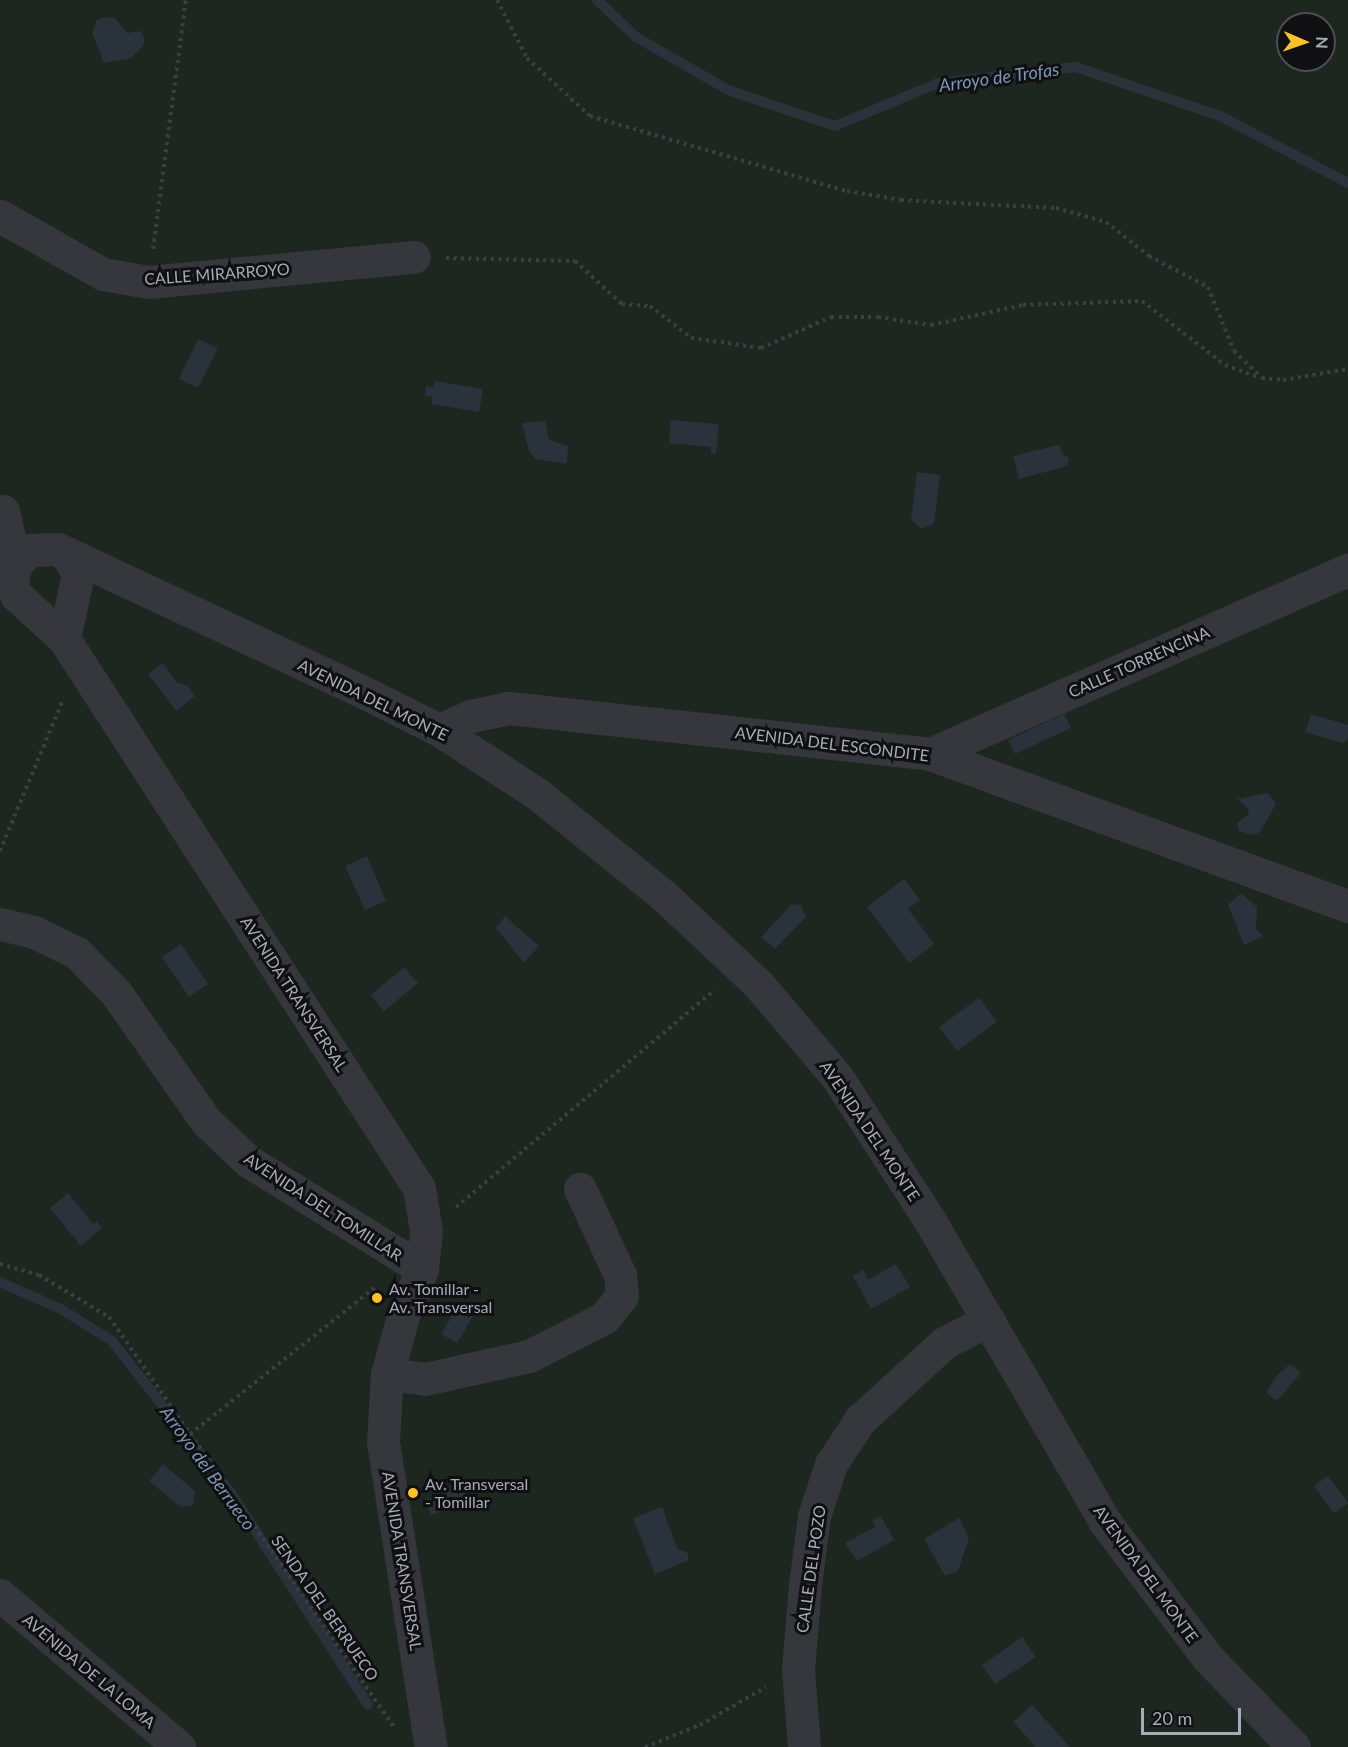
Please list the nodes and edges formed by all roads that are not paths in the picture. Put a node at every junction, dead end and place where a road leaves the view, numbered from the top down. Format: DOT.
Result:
graph roads {
  1 [pos="0,216"];
  2 [pos="414,257"];
  3 [pos="2,509"];
  4 [pos="58,549"];
  5 [pos="1348,570"];
  6 [pos="8,573"];
  7 [pos="134,587"];
  8 [pos="0,594"];
  9 [pos="74,595"];
  10 [pos="32,610"];
  11 [pos="64,639"];
  12 [pos="439,730"];
  13 [pos="930,754"];
  14 [pos="1348,906"];
  15 [pos="0,924"];
  16 [pos="580,1189"];
  17 [pos="422,1269"];
  18 [pos="988,1320"];
  19 [pos="387,1374"];
  20 [pos="0,1595"];
  21 [pos="179,1747"];
  22 [pos="430,1747"];
  23 [pos="804,1747"];
  24 [pos="1294,1747"];
  1 -- 2 [label="street, CALLE MIRARROYO"];
  3 -- 4 [label="street, AVENIDA DEL MONTE"];
  3 -- 6 [label="street, AVENIDA DEL MONTE"];
  4 -- 6 [label="street, AVENIDA DEL MONTE"];
  4 -- 7 [label="street, AVENIDA DEL MONTE"];
  4 -- 9 [label="street, AVENIDA DEL MONTE"];
  5 -- 13 [label="street, CALLE TORRENCINA"];
  6 -- 10 [label="street"];
  7 -- 9 [label="street"];
  7 -- 12 [label="street, AVENIDA DEL MONTE"];
  8 -- 10 [label="street"];
  9 -- 10 [label="street"];
  9 -- 11 [label="street"];
  10 -- 11 [label="street, AVENIDA TRANSVERSAL"];
  11 -- 17 [label="street, AVENIDA TRANSVERSAL"];
  12 -- 13 [label="street, AVENIDA DEL ESCONDITE"];
  12 -- 18 [label="street, AVENIDA DEL MONTE"];
  13 -- 14 [label="street, AVENIDA DEL ESCONDITE"];
  15 -- 17 [label="street, AVENIDA DEL TOMILLAR"];
  16 -- 19 [label="street"];
  17 -- 19 [label="street, AVENIDA TRANSVERSAL"];
  18 -- 23 [label="street, CALLE DEL POZO"];
  18 -- 24 [label="street, AVENIDA DEL MONTE"];
  19 -- 22 [label="street, AVENIDA TRANSVERSAL"];
  20 -- 21 [label="street, AVENIDA DE LA LOMA"];
}
